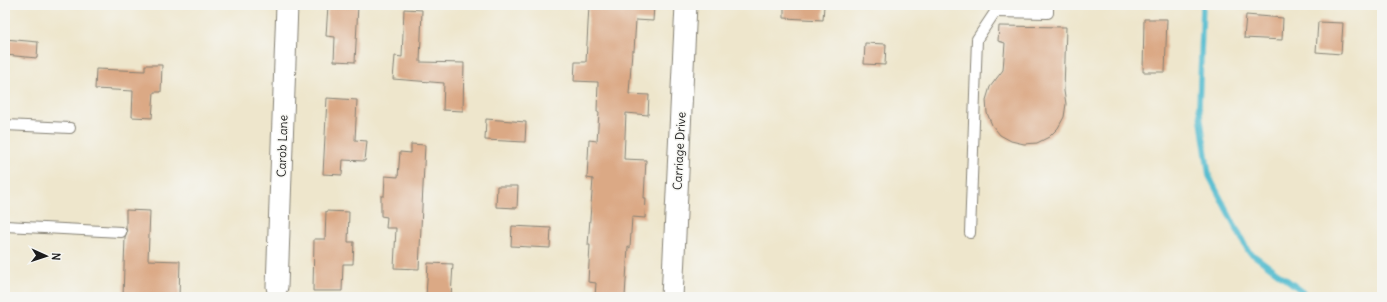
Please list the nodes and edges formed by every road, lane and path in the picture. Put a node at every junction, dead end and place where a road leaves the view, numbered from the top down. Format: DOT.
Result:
graph roads {
  1 [pos="287,5"];
  2 [pos="686,5"];
  3 [pos="1048,5"];
  4 [pos="995,8"];
  5 [pos="5,125"];
  6 [pos="70,128"];
  7 [pos="5,226"];
  8 [pos="121,232"];
  9 [pos="970,234"];
  10 [pos="277,287"];
  11 [pos="672,297"];
  1 -- 10 [label="street, Carob Lane"];
  2 -- 11 [label="street, Carriage Drive"];
  3 -- 4 [label="lane"];
  4 -- 9 [label="lane"];
  5 -- 6 [label="lane"];
  7 -- 8 [label="lane"];
}
